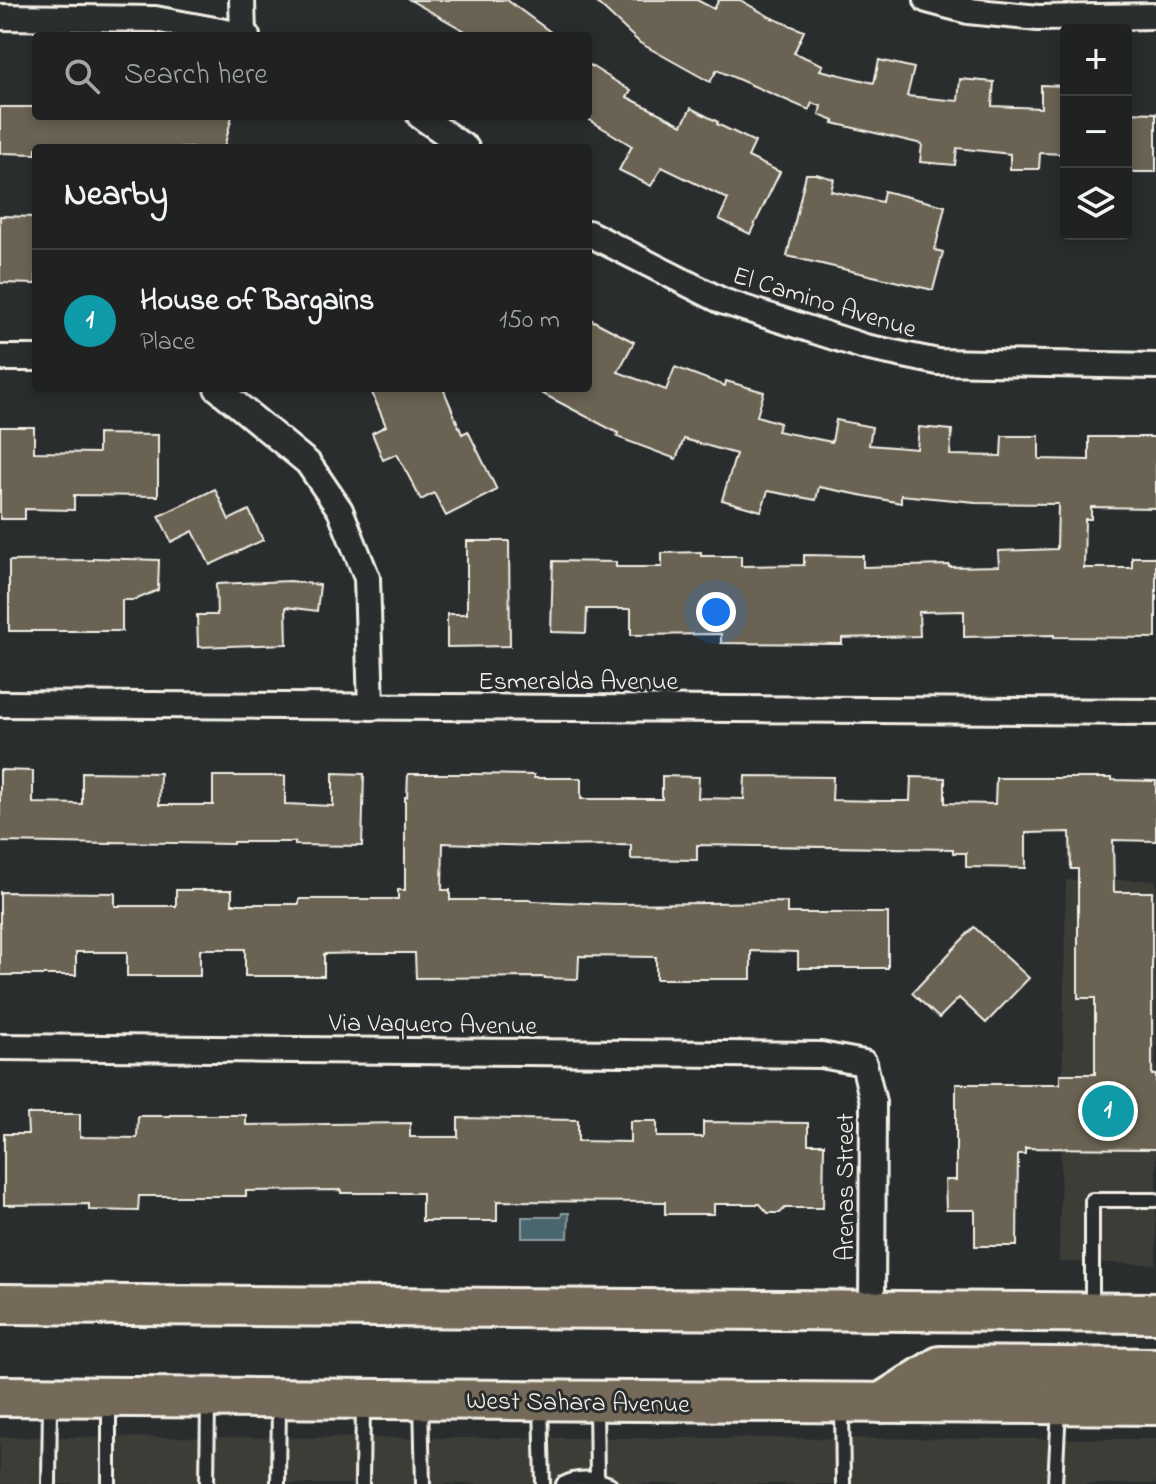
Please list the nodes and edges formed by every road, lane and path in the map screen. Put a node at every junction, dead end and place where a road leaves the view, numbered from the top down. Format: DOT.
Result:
graph roads {
  1 [pos="242,0"];
  2 [pos="927,0"];
  3 [pos="1156,16"];
  4 [pos="0,17"];
  5 [pos="228,32"];
  6 [pos="245,32"];
  7 [pos="426,120"];
  8 [pos="460,144"];
  9 [pos="592,235"];
  10 [pos="0,358"];
  11 [pos="32,358"];
  12 [pos="1156,366"];
  13 [pos="222,392"];
  14 [pos="0,704"];
  15 [pos="371,707"];
  16 [pos="1156,712"];
  17 [pos="0,1047"];
  18 [pos="864,1063"];
  19 [pos="1156,1200"];
  20 [pos="0,1304"];
  21 [pos="872,1311"];
  22 [pos="1092,1312"];
  23 [pos="1156,1313"];
  24 [pos="1156,1368"];
  25 [pos="0,1396"];
  26 [pos="50,1397"];
  27 [pos="109,1397"];
  28 [pos="208,1398"];
  29 [pos="279,1399"];
  30 [pos="363,1399"];
  31 [pos="421,1400"];
  32 [pos="541,1401"];
  33 [pos="596,1401"];
  34 [pos="842,1403"];
  35 [pos="881,1403"];
  36 [pos="1059,1405"];
  37 [pos="1156,1405"];
  38 [pos="597,1479"];
  39 [pos="49,1484"];
  40 [pos="109,1484"];
  41 [pos="207,1484"];
  42 [pos="278,1484"];
  43 [pos="362,1484"];
  44 [pos="423,1484"];
  45 [pos="543,1484"];
  46 [pos="563,1484"];
  47 [pos="610,1484"];
  48 [pos="843,1484"];
  49 [pos="1055,1484"];
  1 -- 6 [label="street"];
  2 -- 3 [label="street"];
  4 -- 5 [label="street"];
  7 -- 8 [label="street"];
  9 -- 12 [label="street, El Camino Avenue"];
  10 -- 11 [label="street"];
  13 -- 15 [label="street"];
  14 -- 15 [label="street, Esmeralda Avenue"];
  15 -- 16 [label="street, Esmeralda Avenue"];
  17 -- 18 [label="street, Via Vaquero Avenue"];
  18 -- 21 [label="street, Arenas Street"];
  19 -- 22 [label="lane"];
  20 -- 21 [label="main road"];
  21 -- 22 [label="main road"];
  22 -- 23 [label="main road"];
  24 -- 35 [label="main road"];
  25 -- 26 [label="main road, West Sahara Avenue"];
  26 -- 27 [label="main road, West Sahara Avenue"];
  26 -- 39 [label="lane"];
  27 -- 28 [label="main road, West Sahara Avenue"];
  27 -- 40 [label="lane"];
  28 -- 29 [label="main road, West Sahara Avenue"];
  28 -- 41 [label="lane"];
  29 -- 30 [label="main road, West Sahara Avenue"];
  29 -- 42 [label="lane"];
  30 -- 31 [label="main road, West Sahara Avenue"];
  30 -- 43 [label="lane"];
  31 -- 32 [label="main road, West Sahara Avenue"];
  31 -- 44 [label="lane"];
  32 -- 33 [label="main road, West Sahara Avenue"];
  32 -- 45 [label="lane"];
  33 -- 34 [label="main road, West Sahara Avenue"];
  33 -- 38 [label="lane"];
  34 -- 35 [label="main road, West Sahara Avenue"];
  34 -- 48 [label="lane"];
  35 -- 36 [label="main road, West Sahara Avenue"];
  36 -- 37 [label="main road, West Sahara Avenue"];
  36 -- 49 [label="lane"];
  38 -- 46 [label="lane"];
  38 -- 47 [label="lane"];
}
